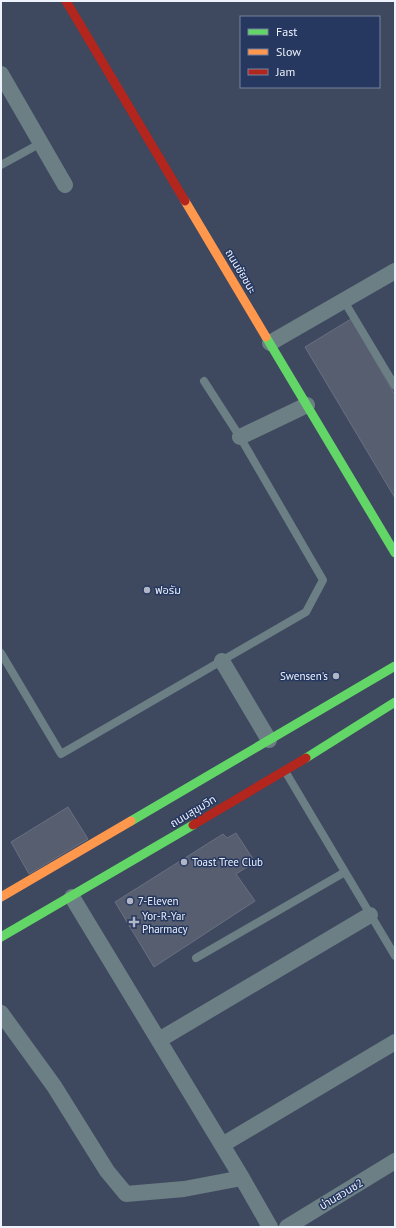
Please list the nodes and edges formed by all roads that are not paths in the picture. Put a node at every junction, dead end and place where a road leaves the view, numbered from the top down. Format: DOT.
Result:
graph roads {
  1 [pos="66,1"];
  2 [pos="1,74"];
  3 [pos="41,142"];
  4 [pos="1,165"];
  5 [pos="65,185"];
  6 [pos="395,271"];
  7 [pos="344,300"];
  8 [pos="270,343"];
  9 [pos="204,381"];
  10 [pos="395,386"];
  11 [pos="307,405"];
  12 [pos="240,437"];
  13 [pos="395,553"];
  14 [pos="1,653"];
  15 [pos="222,661"];
  16 [pos="395,666"];
  17 [pos="395,702"];
  18 [pos="269,740"];
  19 [pos="285,771"];
  20 [pos="345,872"];
  21 [pos="1,897"];
  22 [pos="72,897"];
  23 [pos="370,915"];
  24 [pos="1,937"];
  25 [pos="395,956"];
  26 [pos="196,958"];
  27 [pos="1,1013"];
  28 [pos="159,1040"];
  29 [pos="395,1042"];
  30 [pos="222,1146"];
  31 [pos="395,1161"];
  32 [pos="242,1178"];
  33 [pos="270,1227"];
  34 [pos="287,1227"];
  1 -- 8 [label="main road, ถนนชัยชนะ"];
  2 -- 3 [label="street"];
  3 -- 4 [label="lane"];
  3 -- 5 [label="street"];
  6 -- 7 [label="street"];
  7 -- 8 [label="street"];
  7 -- 10 [label="lane"];
  8 -- 11 [label="main road, ถนนชัยชนะ"];
  9 -- 12 [label="lane"];
  11 -- 12 [label="street"];
  11 -- 13 [label="main road, ถนนชัยชนะ"];
  12 -- 15 [label="lane"];
  14 -- 15 [label="lane"];
  15 -- 18 [label="street"];
  16 -- 18 [label="main road, ถนนสุขุมวิท"];
  17 -- 19 [label="main road, ถนนสุขุมวิท"];
  18 -- 21 [label="main road, ถนนสุขุมวิท"];
  19 -- 20 [label="lane"];
  19 -- 22 [label="main road, ถนนสุขุมวิท"];
  20 -- 23 [label="lane"];
  20 -- 26 [label="lane"];
  22 -- 24 [label="main road, ถนนสุขุมวิท"];
  22 -- 28 [label="street"];
  23 -- 25 [label="lane"];
  23 -- 28 [label="street"];
  27 -- 32 [label="street"];
  28 -- 30 [label="street"];
  29 -- 30 [label="street"];
  30 -- 32 [label="street"];
  31 -- 34 [label="street, บ่านสวนซ2"];
  32 -- 33 [label="street"];
}
